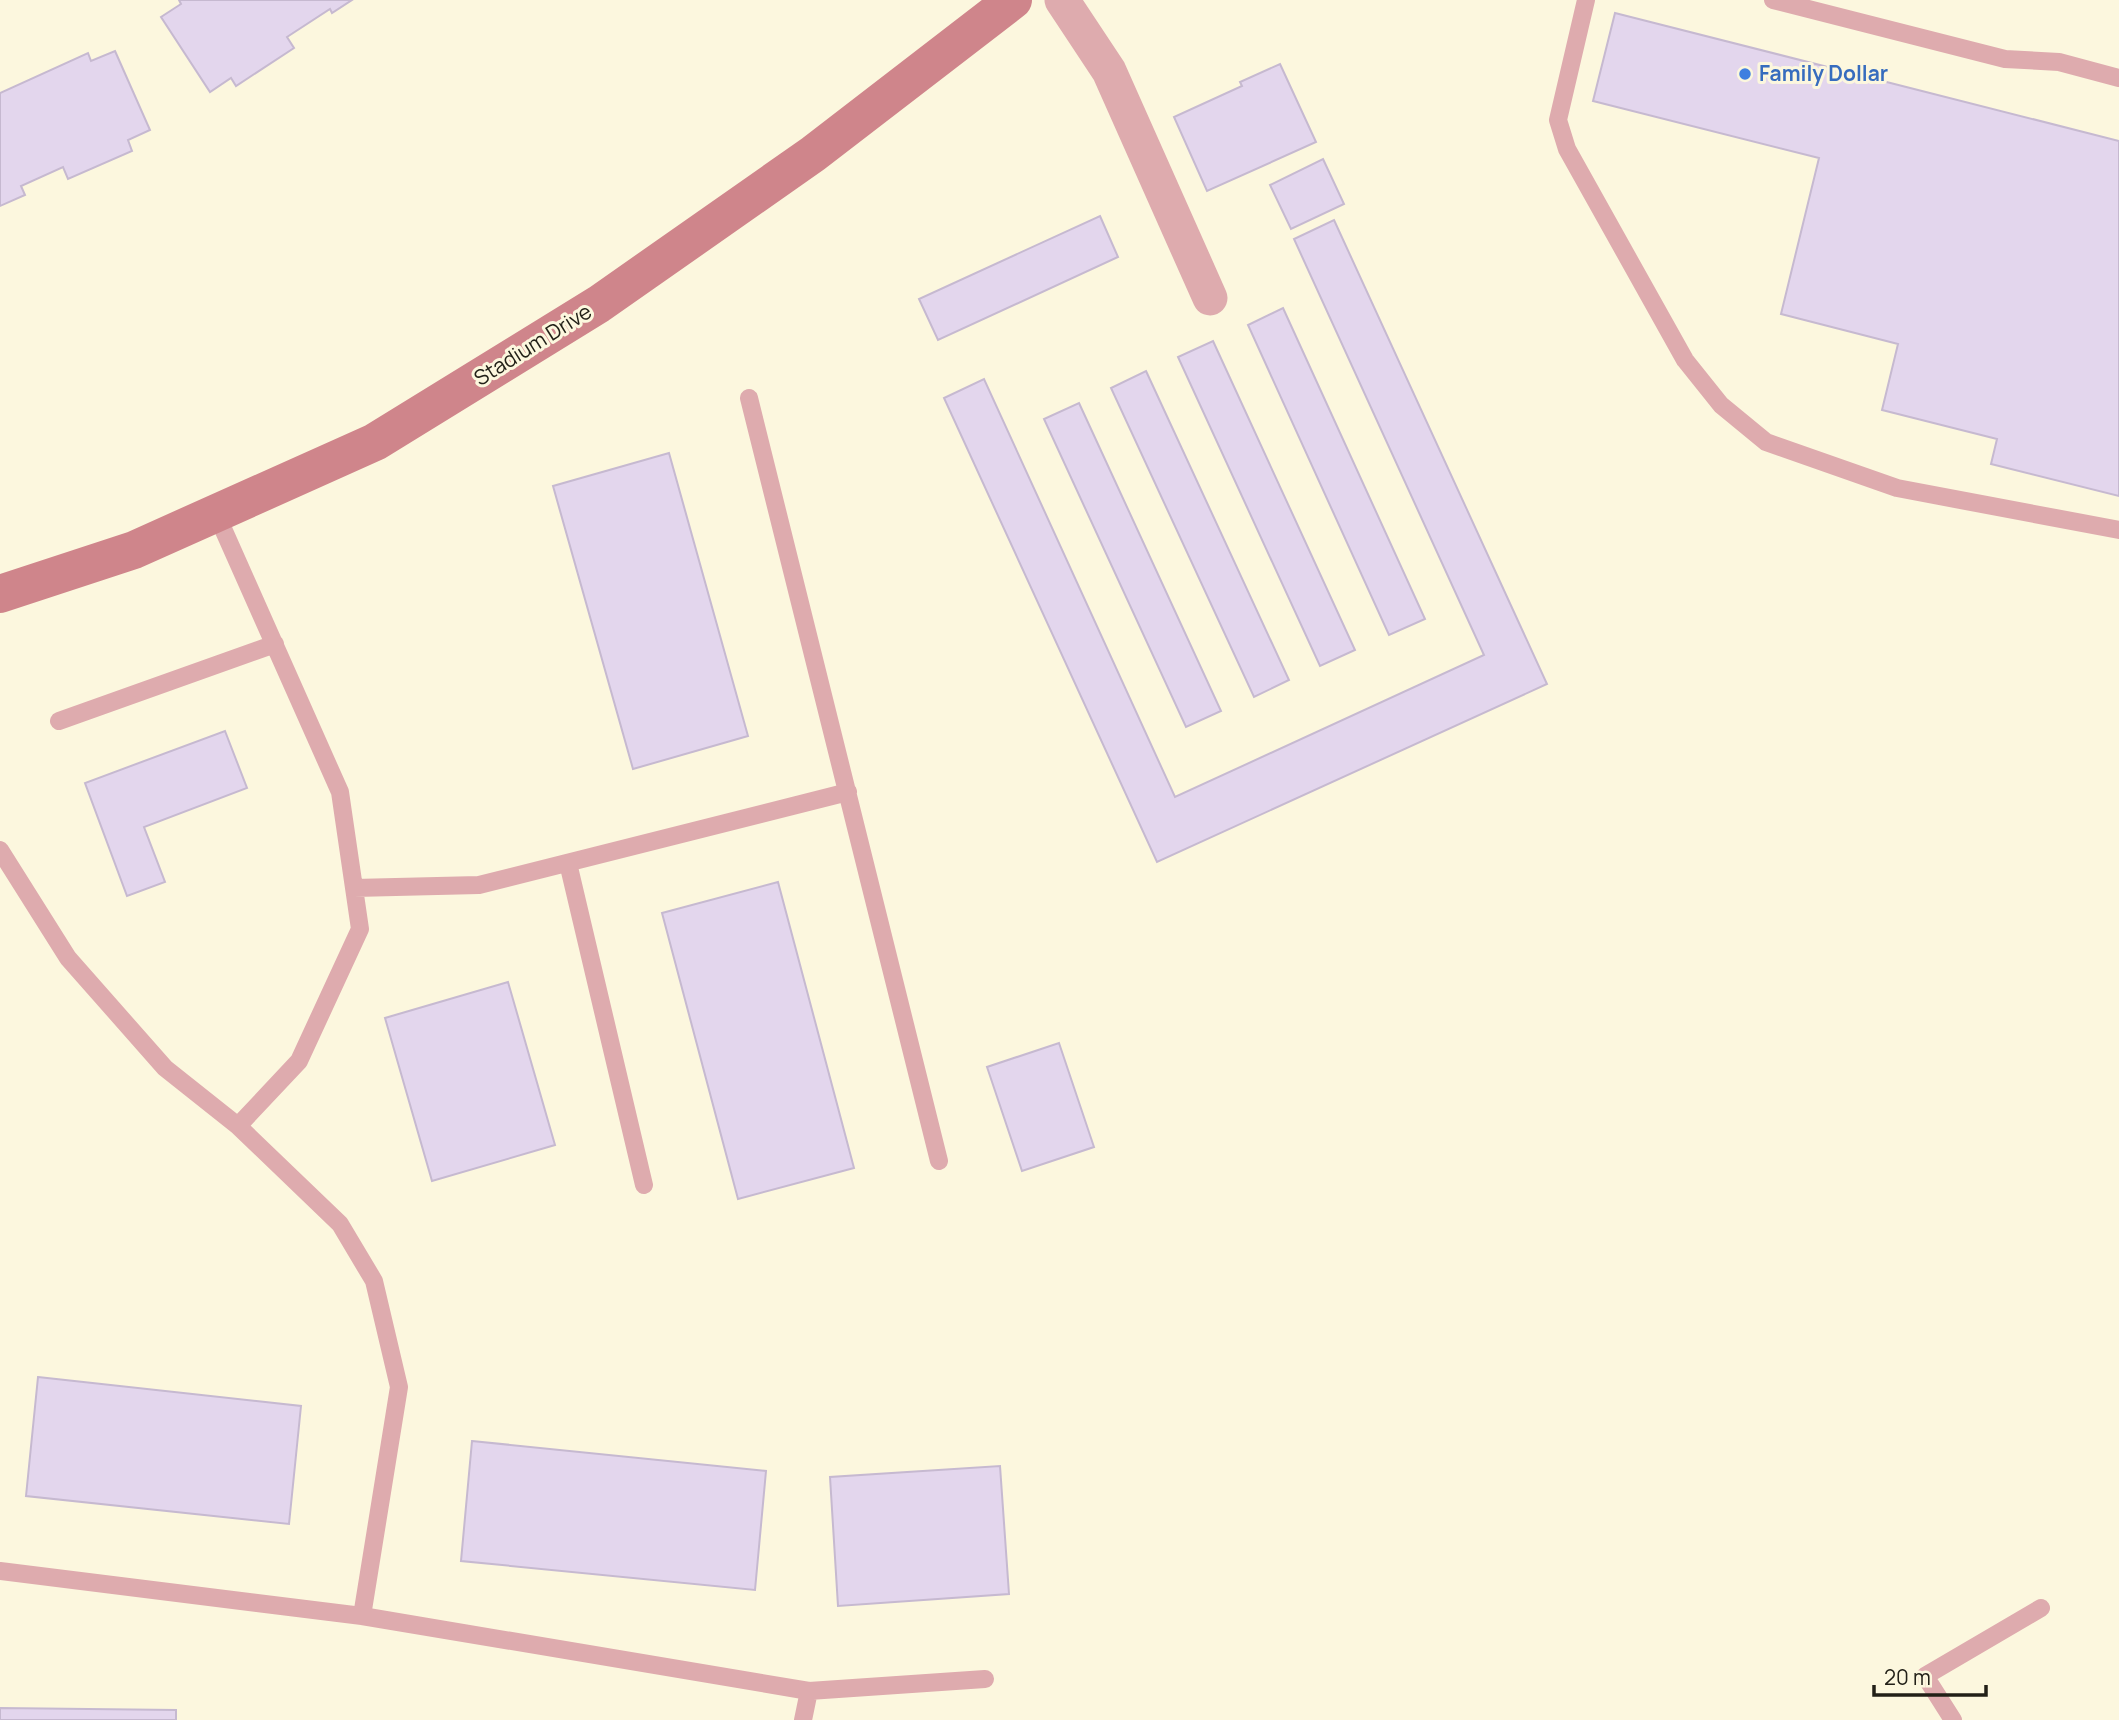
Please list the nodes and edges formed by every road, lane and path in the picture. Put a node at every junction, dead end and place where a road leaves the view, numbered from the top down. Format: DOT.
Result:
graph roads {
  1 [pos="1013,0"];
  2 [pos="1062,0"];
  3 [pos="1586,0"];
  4 [pos="1773,0"];
  5 [pos="2119,78"];
  6 [pos="1210,298"];
  7 [pos="749,397"];
  8 [pos="216,513"];
  9 [pos="2119,530"];
  10 [pos="0,594"];
  11 [pos="275,644"];
  12 [pos="59,721"];
  13 [pos="848,792"];
  14 [pos="0,850"];
  15 [pos="568,863"];
  16 [pos="355,888"];
  17 [pos="238,1126"];
  18 [pos="939,1161"];
  19 [pos="644,1185"];
  20 [pos="0,1571"];
  21 [pos="2041,1608"];
  22 [pos="362,1616"];
  23 [pos="985,1679"];
  24 [pos="809,1691"];
  25 [pos="803,1720"];
  26 [pos="1954,1720"];
  1 -- 8 [label="street, Stadium Drive"];
  2 -- 6 [label="street"];
  3 -- 9 [label="lane"];
  4 -- 5 [label="lane"];
  7 -- 13 [label="lane"];
  8 -- 10 [label="street, Stadium Drive"];
  8 -- 11 [label="lane"];
  11 -- 12 [label="lane"];
  11 -- 16 [label="lane"];
  13 -- 15 [label="lane"];
  13 -- 18 [label="lane"];
  14 -- 17 [label="lane"];
  15 -- 16 [label="lane"];
  15 -- 19 [label="lane"];
  16 -- 17 [label="lane"];
  17 -- 22 [label="lane"];
  20 -- 22 [label="lane"];
  21 -- 26 [label="lane"];
  22 -- 24 [label="lane"];
  23 -- 24 [label="lane"];
  24 -- 25 [label="lane"];
}
